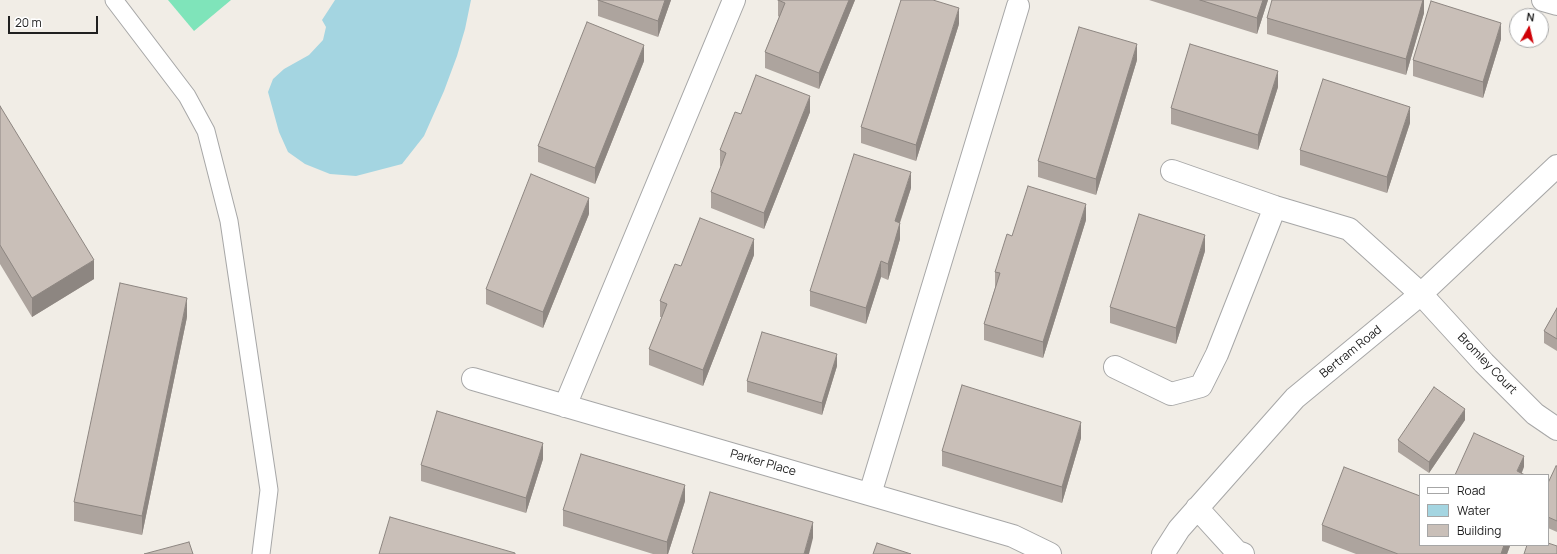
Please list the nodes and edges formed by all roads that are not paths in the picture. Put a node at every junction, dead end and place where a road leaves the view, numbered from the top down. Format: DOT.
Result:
graph roads {
  1 [pos="114,0"];
  2 [pos="734,0"];
  3 [pos="1543,0"];
  4 [pos="1557,4"];
  5 [pos="1018,6"];
  6 [pos="1557,166"];
  7 [pos="1172,171"];
  8 [pos="1275,207"];
  9 [pos="1421,294"];
  10 [pos="1115,367"];
  11 [pos="473,380"];
  12 [pos="565,406"];
  13 [pos="1557,429"];
  14 [pos="870,494"];
  15 [pos="1197,508"];
  16 [pos="260,554"];
  17 [pos="1050,554"];
  18 [pos="1163,554"];
  19 [pos="1243,554"];
  1 -- 16 [label="lane"];
  2 -- 12 [label="street"];
  3 -- 4 [label="street"];
  5 -- 14 [label="street"];
  6 -- 9 [label="street, Bertram Road"];
  7 -- 8 [label="street, Bromley Court"];
  8 -- 9 [label="street, Bromley Court"];
  8 -- 10 [label="street"];
  9 -- 13 [label="street, Bromley Court"];
  9 -- 15 [label="street, Bertram Road"];
  11 -- 12 [label="street, Parker Place"];
  12 -- 14 [label="street, Parker Place"];
  14 -- 17 [label="street, Parker Place"];
  15 -- 18 [label="street, Bertram Road"];
  15 -- 19 [label="street"];
}
